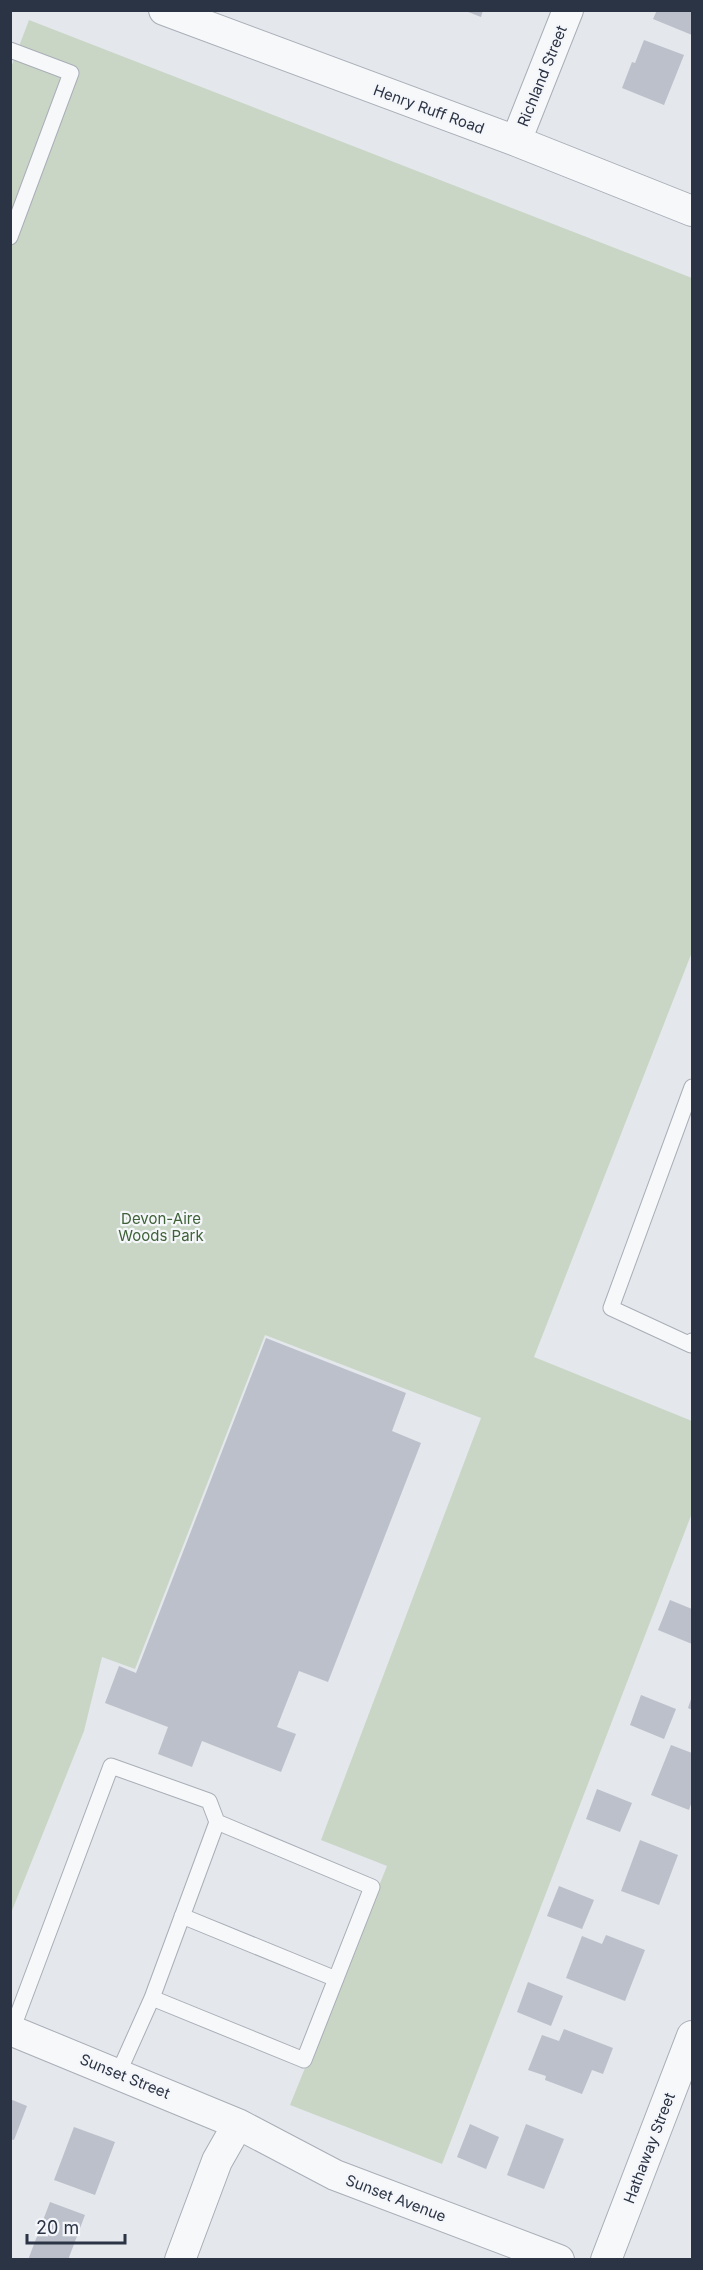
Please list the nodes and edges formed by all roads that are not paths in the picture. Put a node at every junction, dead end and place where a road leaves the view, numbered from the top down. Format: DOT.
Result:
graph roads {
  1 [pos="164,10"];
  2 [pos="568,10"];
  3 [pos="10,50"];
  4 [pos="516,141"];
  5 [pos="693,211"];
  6 [pos="10,237"];
  7 [pos="693,1087"];
  8 [pos="693,1341"];
  9 [pos="217,1822"];
  10 [pos="182,1916"];
  11 [pos="336,1979"];
  12 [pos="152,1998"];
  13 [pos="11,2030"];
  14 [pos="693,2036"];
  15 [pos="118,2073"];
  16 [pos="238,2124"];
  17 [pos="180,2259"];
  18 [pos="559,2259"];
  19 [pos="606,2259"];
  1 -- 4 [label="street, Henry Ruff Road"];
  2 -- 4 [label="street, Richland Street"];
  3 -- 6 [label="lane"];
  4 -- 5 [label="street, Henry Ruff Road"];
  7 -- 8 [label="lane"];
  9 -- 10 [label="lane"];
  9 -- 11 [label="lane"];
  9 -- 13 [label="lane"];
  10 -- 11 [label="lane"];
  10 -- 12 [label="lane"];
  11 -- 12 [label="lane"];
  12 -- 15 [label="lane"];
  13 -- 15 [label="street, Sunset Street"];
  14 -- 19 [label="street, Hathaway Street"];
  15 -- 16 [label="street, Sunset Street"];
  16 -- 17 [label="street"];
  16 -- 18 [label="street, Sunset Avenue"];
}
